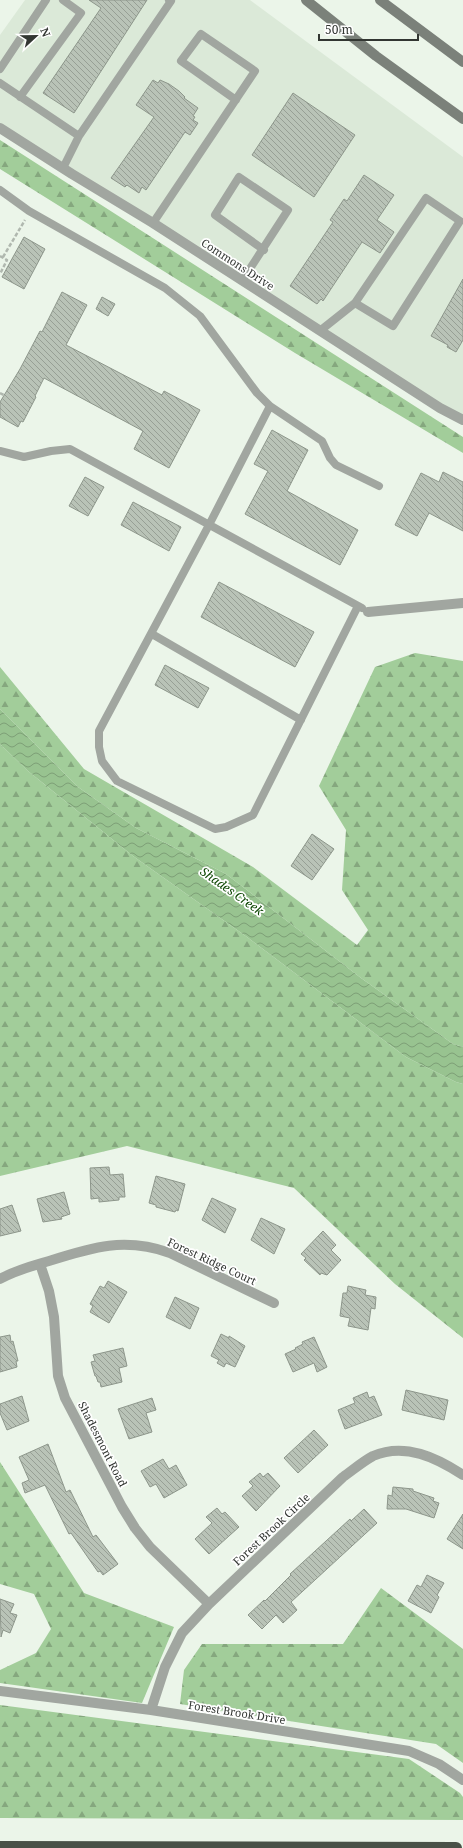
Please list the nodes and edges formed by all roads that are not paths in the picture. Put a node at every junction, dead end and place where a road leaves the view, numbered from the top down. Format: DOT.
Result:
graph roads {
  1 [pos="46,0"];
  2 [pos="63,0"];
  3 [pos="169,0"];
  4 [pos="306,0"];
  5 [pos="380,0"];
  6 [pos="463,62"];
  7 [pos="0,69"];
  8 [pos="0,83"];
  9 [pos="20,97"];
  10 [pos="236,100"];
  11 [pos="463,119"];
  12 [pos="0,128"];
  13 [pos="78,136"];
  14 [pos="63,168"];
  15 [pos="0,190"];
  16 [pos="153,223"];
  17 [pos="264,250"];
  18 [pos="242,281"];
  19 [pos="355,303"];
  20 [pos="321,330"];
  21 [pos="270,406"];
  22 [pos="463,420"];
  23 [pos="0,451"];
  24 [pos="379,486"];
  25 [pos="209,525"];
  26 [pos="463,603"];
  27 [pos="358,606"];
  28 [pos="368,612"];
  29 [pos="152,634"];
  30 [pos="301,720"];
  31 [pos="40,1264"];
  32 [pos="0,1279"];
  33 [pos="274,1303"];
  34 [pos="463,1475"];
  35 [pos="208,1604"];
  36 [pos="0,1691"];
  37 [pos="151,1710"];
  38 [pos="463,1780"];
  39 [pos="0,1846"];
  40 [pos="451,1848"];
  41 [pos="456,1848"];
  1 -- 7 [label="lane"];
  2 -- 9 [label="lane"];
  3 -- 13 [label="lane"];
  4 -- 11 [label="main road"];
  5 -- 6 [label="main road"];
  8 -- 9 [label="lane"];
  9 -- 13 [label="lane"];
  10 -- 10 [label="lane"];
  10 -- 16 [label="lane"];
  12 -- 14 [label="street, Commons Drive"];
  13 -- 14 [label="lane"];
  14 -- 16 [label="street, Commons Drive"];
  15 -- 21 [label="lane"];
  16 -- 18 [label="street, Commons Drive"];
  17 -- 17 [label="lane"];
  17 -- 18 [label="lane"];
  18 -- 20 [label="street, Commons Drive"];
  19 -- 19 [label="lane"];
  19 -- 20 [label="lane"];
  20 -- 22 [label="street, Commons Drive"];
  21 -- 24 [label="lane"];
  21 -- 25 [label="lane"];
  23 -- 25 [label="lane"];
  25 -- 27 [label="lane"];
  25 -- 29 [label="lane"];
  26 -- 28 [label="street"];
  27 -- 28 [label="lane"];
  27 -- 30 [label="lane"];
  29 -- 30 [label="lane"];
  29 -- 30 [label="lane"];
  31 -- 32 [label="street, Forest Ridge Court"];
  31 -- 33 [label="street, Forest Ridge Court"];
  31 -- 35 [label="street, Shadesmont Road"];
  34 -- 35 [label="street, Forest Brook Circle"];
  35 -- 37 [label="street, Forest Brook Circle"];
  36 -- 37 [label="street, Forest Brook Drive"];
  37 -- 38 [label="street, Forest Brook Drive"];
  39 -- 40 [label="highway"];
  40 -- 41 [label="highway"];
}
